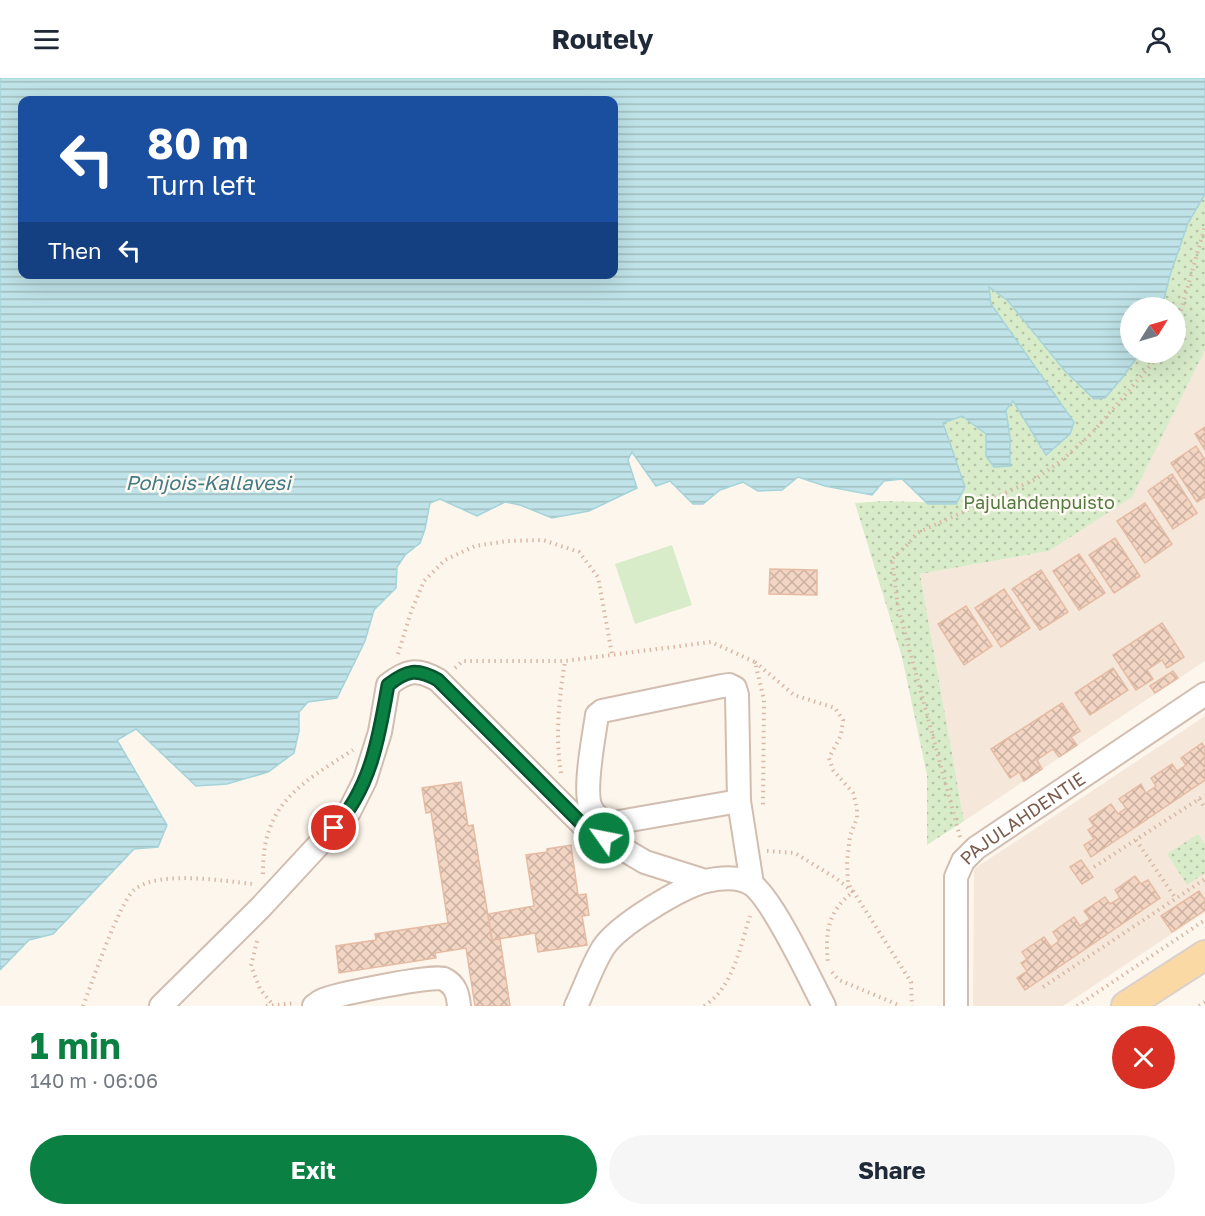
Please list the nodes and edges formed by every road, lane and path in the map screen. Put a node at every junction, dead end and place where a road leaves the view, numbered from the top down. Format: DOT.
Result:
graph roads {
  1 [pos="1205,226"];
  2 [pos="1185,297"];
  3 [pos="1152,363"];
  4 [pos="612,654"];
  5 [pos="565,661"];
  6 [pos="755,662"];
  7 [pos="438,680"];
  8 [pos="388,685"];
  9 [pos="1205,694"];
  10 [pos="562,777"];
  11 [pos="1205,795"];
  12 [pos="1199,799"];
  13 [pos="739,801"];
  14 [pos="1205,808"];
  15 [pos="763,815"];
  16 [pos="1136,840"];
  17 [pos="763,844"];
  18 [pos="963,861"];
  19 [pos="1094,867"];
  20 [pos="1205,879"];
  21 [pos="705,881"];
  22 [pos="263,886"];
  23 [pos="755,888"];
  24 [pos="853,892"];
  25 [pos="1176,899"];
  26 [pos="1205,921"];
  27 [pos="1205,955"];
  28 [pos="1043,987"];
  29 [pos="380,997"];
  30 [pos="1205,1002"];
  31 [pos="82,1006"];
  32 [pos="161,1006"];
  33 [pos="314,1006"];
  34 [pos="459,1006"];
  35 [pos="576,1006"];
  36 [pos="704,1006"];
  37 [pos="824,1006"];
  38 [pos="901,1006"];
  39 [pos="912,1006"];
  40 [pos="956,1006"];
  41 [pos="1077,1006"];
  42 [pos="1126,1006"];
  43 [pos="1199,1006"];
  1 -- 2 [label="path"];
  3 -- 18 [label="path"];
  4 -- 5 [label="path"];
  4 -- 6 [label="path"];
  4 -- 8 [label="path"];
  5 -- 7 [label="path"];
  5 -- 10 [label="path"];
  6 -- 15 [label="path"];
  6 -- 24 [label="path"];
  7 -- 8 [label="street"];
  7 -- 21 [label="street"];
  8 -- 32 [label="street"];
  9 -- 18 [label="street, PAJULAHDENTIE"];
  11 -- 12 [label="path"];
  12 -- 14 [label="path"];
  12 -- 16 [label="path"];
  13 -- 13 [label="street"];
  13 -- 23 [label="street"];
  16 -- 19 [label="path"];
  16 -- 25 [label="path"];
  17 -- 24 [label="path"];
  18 -- 40 [label="street, PAJULAHDENTIE"];
  20 -- 25 [label="path"];
  21 -- 23 [label="street"];
  21 -- 35 [label="street"];
  22 -- 31 [label="path"];
  23 -- 36 [label="path"];
  23 -- 37 [label="street"];
  24 -- 38 [label="path"];
  24 -- 39 [label="path"];
  25 -- 28 [label="path"];
  26 -- 41 [label="path"];
  27 -- 42 [label="main road"];
  29 -- 33 [label="street"];
  29 -- 34 [label="street"];
  30 -- 43 [label="path"];
}
